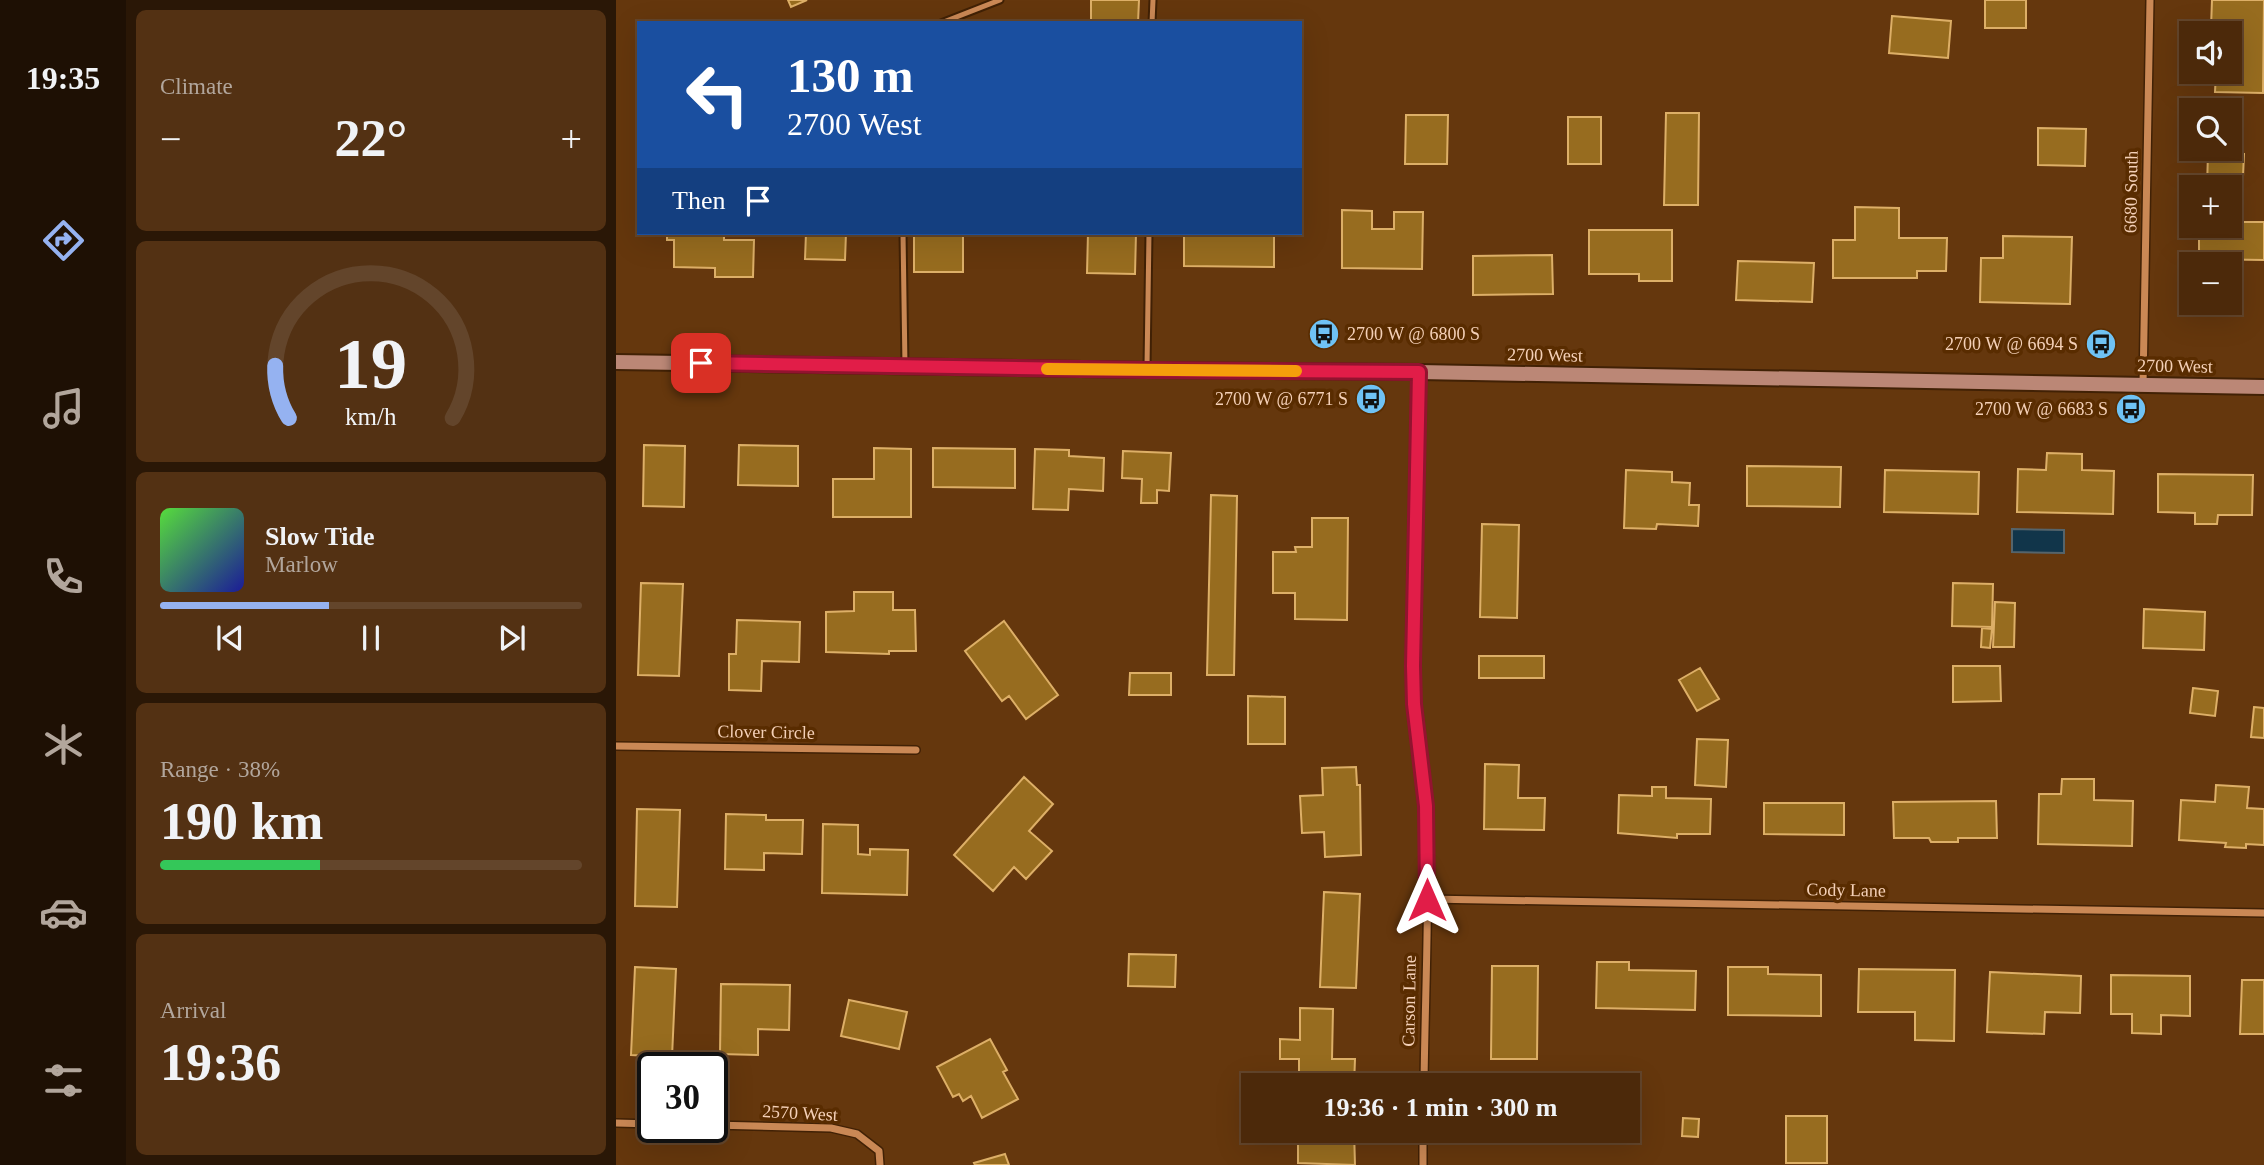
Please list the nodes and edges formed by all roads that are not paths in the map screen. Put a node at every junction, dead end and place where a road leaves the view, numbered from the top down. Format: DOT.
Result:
graph roads {
  1 [pos="1000,0"];
  2 [pos="1153,0"];
  3 [pos="2150,0"];
  4 [pos="946,21"];
  5 [pos="1152,21"];
  6 [pos="903,235"];
  7 [pos="1149,235"];
  8 [pos="616,362"];
  9 [pos="905,366"];
  10 [pos="1147,370"];
  11 [pos="1419,372"];
  12 [pos="2144,385"];
  13 [pos="2264,387"];
  14 [pos="616,746"];
  15 [pos="916,750"];
  16 [pos="1427,900"];
  17 [pos="2264,913"];
  18 [pos="1424,1073"];
  19 [pos="616,1123"];
  20 [pos="637,1124"];
  21 [pos="728,1125"];
  22 [pos="1423,1143"];
  23 [pos="880,1165"];
  24 [pos="1423,1165"];
  1 -- 4 [label="lane"];
  2 -- 5 [label="lane"];
  3 -- 12 [label="street, 6680 South"];
  6 -- 9 [label="lane"];
  7 -- 10 [label="lane"];
  8 -- 9 [label="main road, 2700 West"];
  9 -- 10 [label="main road, 2700 West"];
  10 -- 11 [label="main road, 2700 West"];
  11 -- 12 [label="main road, 2700 West"];
  11 -- 16 [label="street, Carson Lane"];
  12 -- 13 [label="main road, 2700 West"];
  14 -- 15 [label="street, Clover Circle"];
  16 -- 17 [label="street, Cody Lane"];
  16 -- 18 [label="street, Carson Lane"];
  19 -- 20 [label="street"];
  21 -- 23 [label="street, 2570 West"];
  22 -- 24 [label="street"];
}
